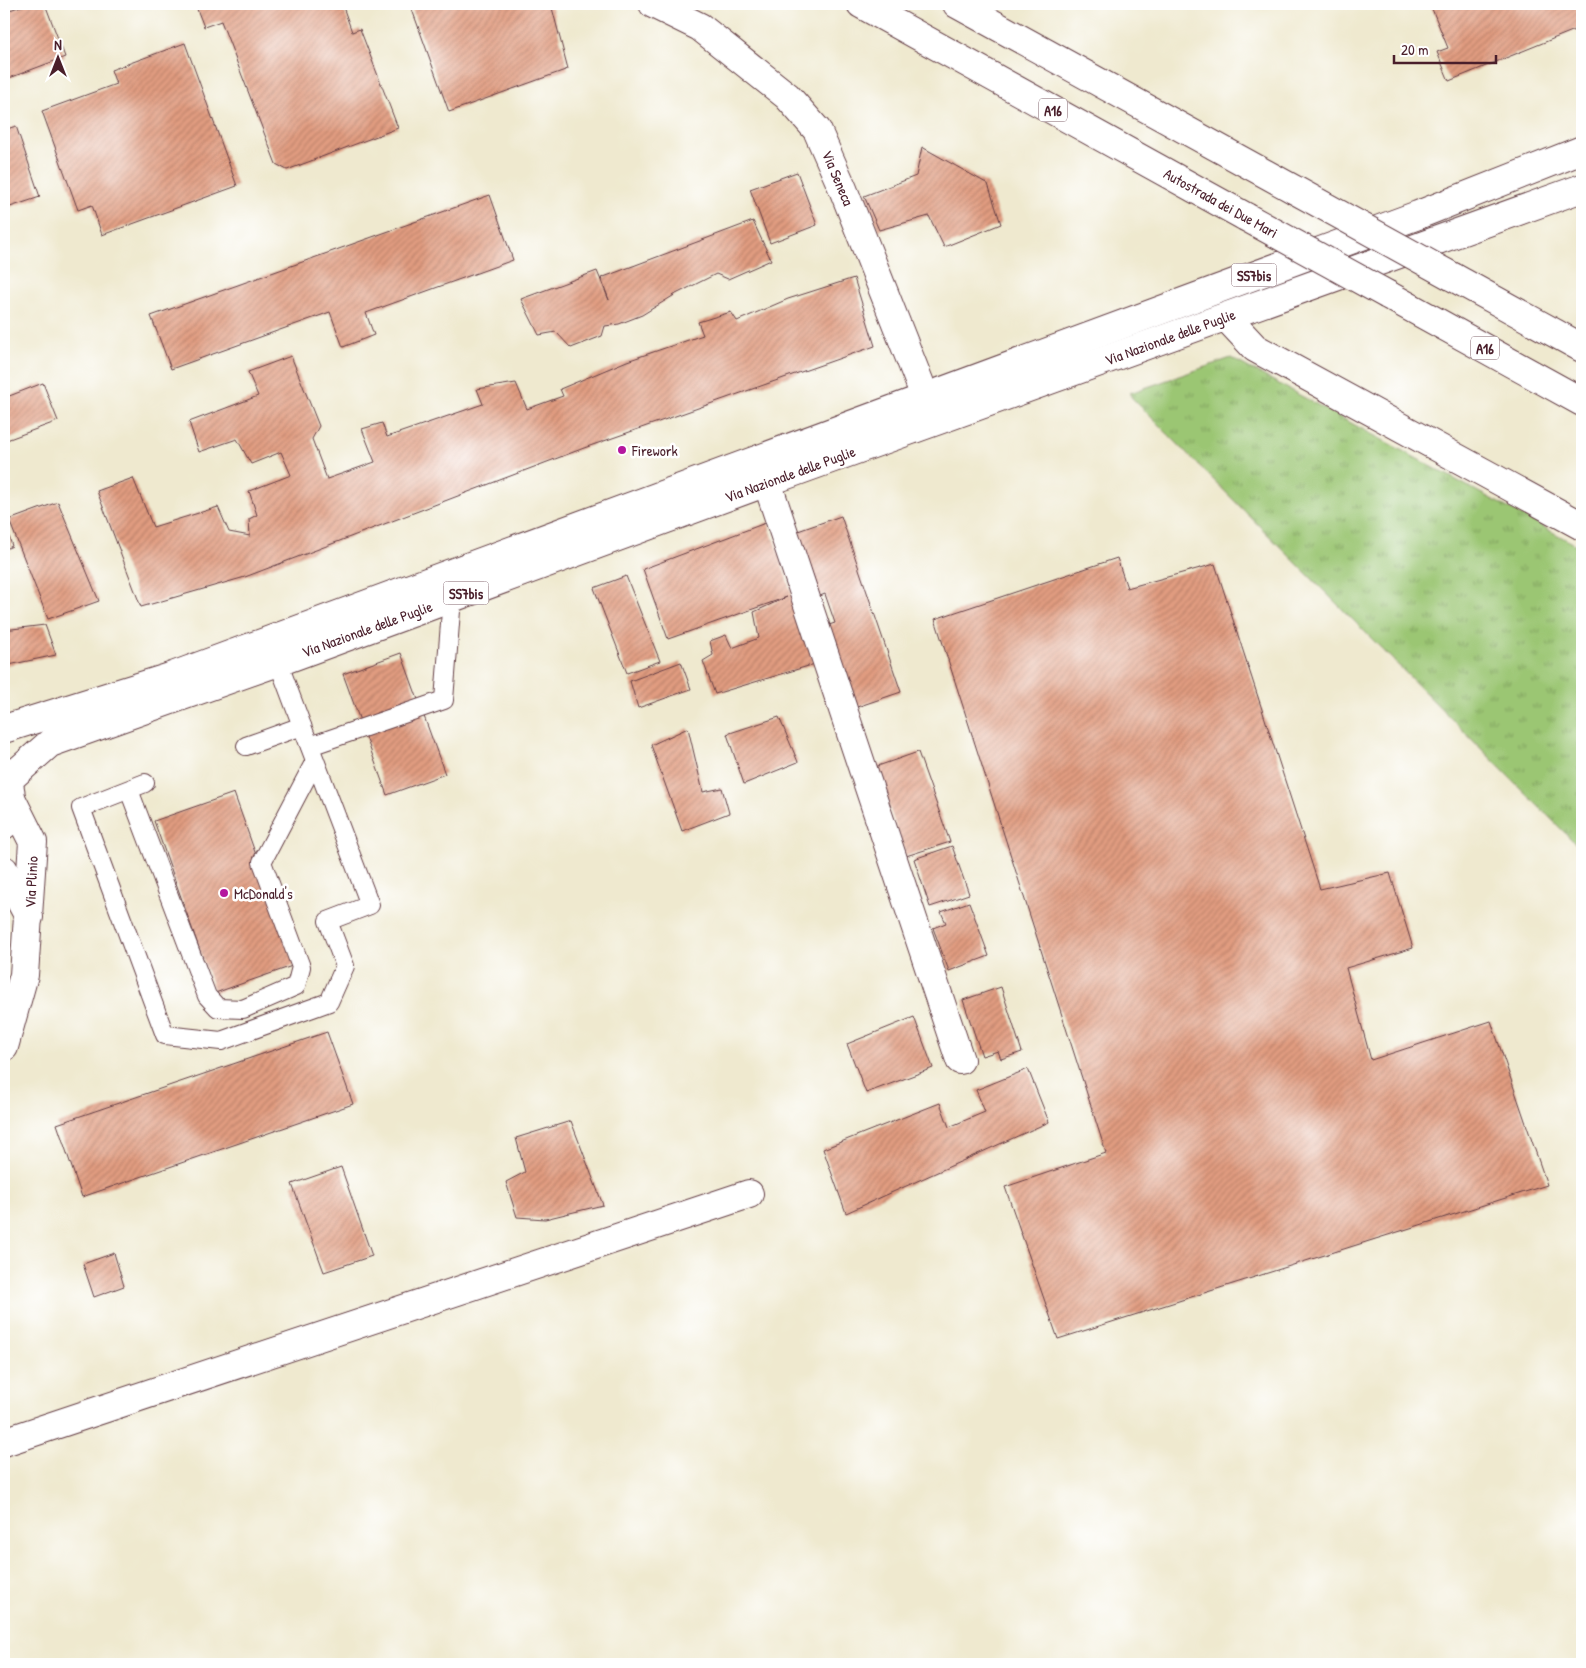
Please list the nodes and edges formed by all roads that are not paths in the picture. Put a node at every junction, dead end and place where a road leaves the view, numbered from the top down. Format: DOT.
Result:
graph roads {
  1 [pos="653,4"];
  2 [pos="861,4"];
  3 [pos="957,4"];
  4 [pos="1582,150"];
  5 [pos="1582,188"];
  6 [pos="1226,317"];
  7 [pos="1582,348"];
  8 [pos="1582,402"];
  9 [pos="930,409"];
  10 [pos="767,482"];
  11 [pos="1582,526"];
  12 [pos="452,598"];
  13 [pos="278,662"];
  14 [pos="302,726"];
  15 [pos="4,729"];
  16 [pos="246,746"];
  17 [pos="312,754"];
  18 [pos="8,783"];
  19 [pos="4,825"];
  20 [pos="4,870"];
  21 [pos="29,917"];
  22 [pos="4,1047"];
  23 [pos="960,1060"];
  24 [pos="749,1194"];
  25 [pos="4,1442"];
  1 -- 9 [label="main road, Via Seneca"];
  2 -- 8 [label="main road, Autostrada dei Due Mari / A16, bridge"];
  3 -- 7 [label="main road, bridge"];
  4 -- 9 [label="main road, Via Nazionale delle Puglie / SS7bis"];
  5 -- 6 [label="main road, Via Nazionale delle Puglie / SS7bis"];
  6 -- 9 [label="main road, Via Nazionale delle Puglie / SS7bis"];
  6 -- 11 [label="main road"];
  9 -- 10 [label="main road, Via Nazionale delle Puglie / SS7bis"];
  9 -- 15 [label="main road, Via Nazionale delle Puglie / SS7bis"];
  10 -- 12 [label="main road, Via Nazionale delle Puglie / SS7bis"];
  10 -- 23 [label="main road"];
  12 -- 13 [label="main road, Via Nazionale delle Puglie / SS7bis"];
  12 -- 17 [label="lane"];
  13 -- 14 [label="lane"];
  13 -- 18 [label="main road, Via Nazionale delle Puglie / SS7bis"];
  14 -- 16 [label="lane"];
  14 -- 17 [label="lane"];
  17 -- 17 [label="lane"];
  18 -- 19 [label="main road"];
  18 -- 21 [label="main road, Via Plinio"];
  20 -- 21 [label="main road, Via Plinio"];
  21 -- 22 [label="main road"];
  24 -- 25 [label="main road"];
}
